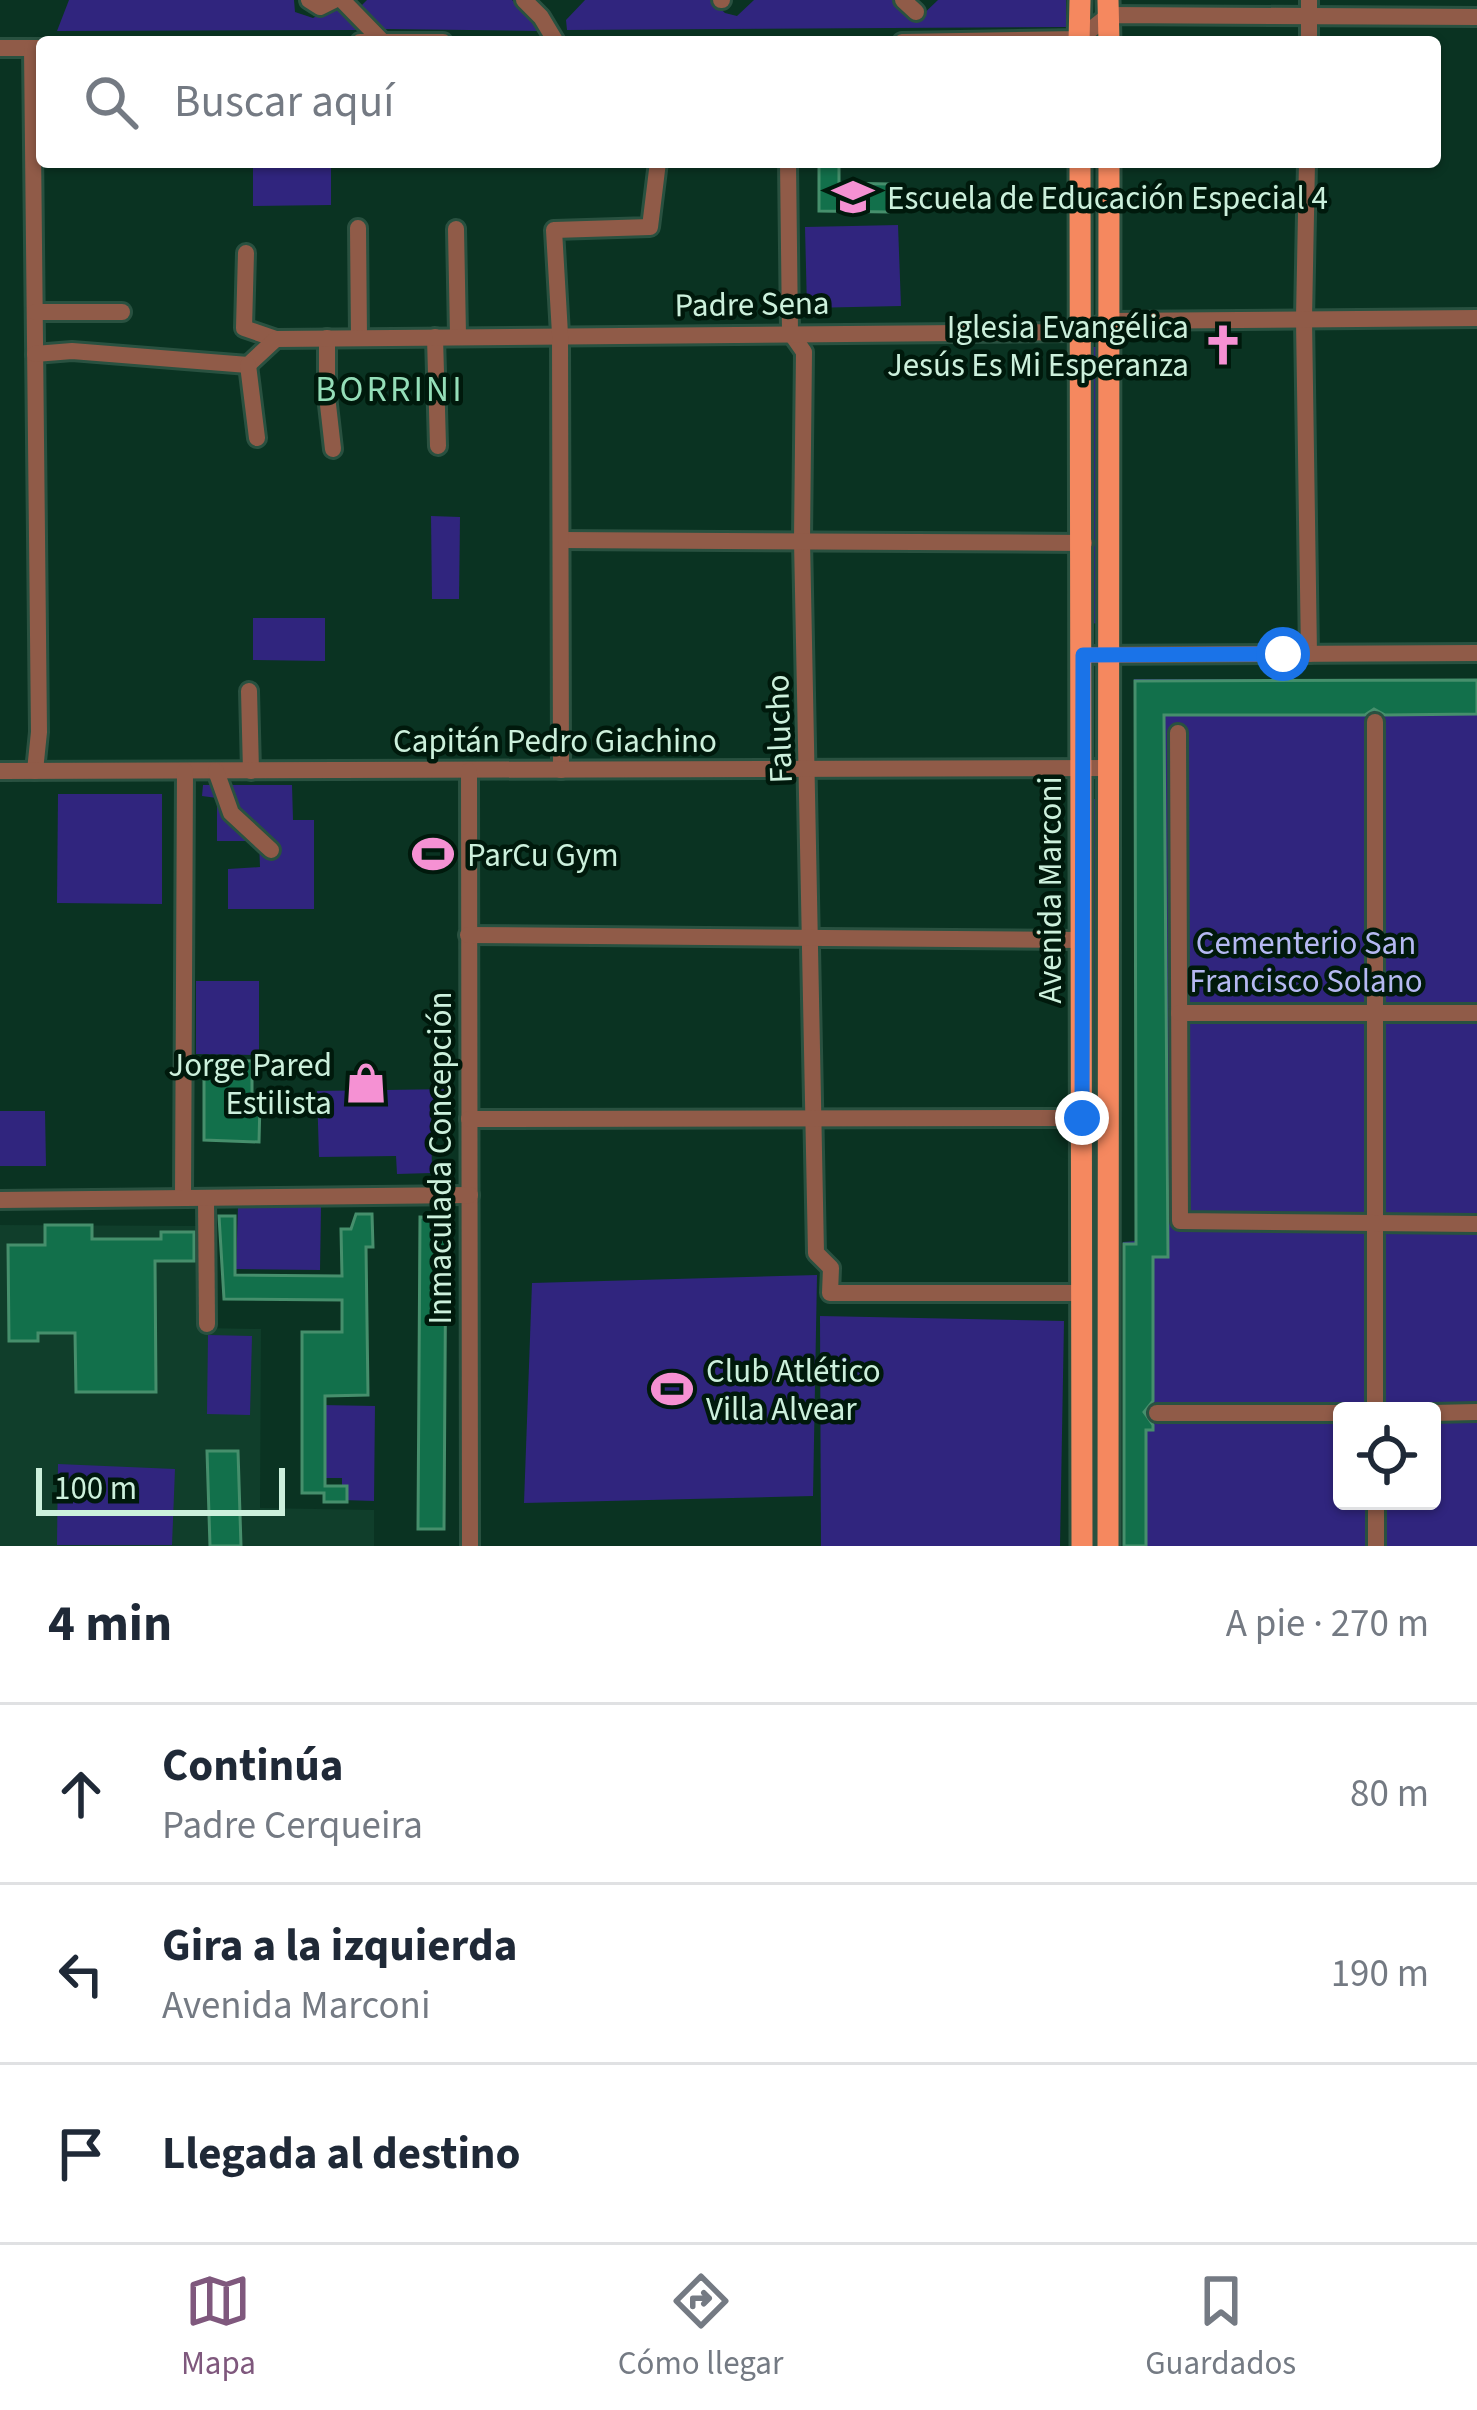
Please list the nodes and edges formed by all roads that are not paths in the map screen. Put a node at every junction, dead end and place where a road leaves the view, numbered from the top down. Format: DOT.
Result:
graph roads {
  1 [pos="309,0"];
  2 [pos="524,0"];
  3 [pos="1080,0"];
  4 [pos="345,2"];
  5 [pos="1109,7"];
  6 [pos="1309,9"];
  7 [pos="1477,17"];
  8 [pos="377,36"];
  9 [pos="552,36"];
  10 [pos="1079,36"];
  11 [pos="1083,36"];
  12 [pos="0,48"];
  13 [pos="36,48"];
  14 [pos="38,168"];
  15 [pos="657,168"];
  16 [pos="788,168"];
  17 [pos="1080,168"];
  18 [pos="1109,168"];
  19 [pos="1307,168"];
  20 [pos="358,228"];
  21 [pos="456,229"];
  22 [pos="246,253"];
  23 [pos="122,311"];
  24 [pos="35,312"];
  25 [pos="1477,318"];
  26 [pos="1304,319"];
  27 [pos="1108,321"];
  28 [pos="790,332"];
  29 [pos="1082,332"];
  30 [pos="560,334"];
  31 [pos="458,335"];
  32 [pos="435,337"];
  33 [pos="327,338"];
  34 [pos="359,338"];
  35 [pos="276,339"];
  36 [pos="35,354"];
  37 [pos="248,364"];
  38 [pos="256,439"];
  39 [pos="438,446"];
  40 [pos="333,449"];
  41 [pos="561,540"];
  42 [pos="802,540"];
  43 [pos="1084,543"];
  44 [pos="1477,653"];
  45 [pos="1310,654"];
  46 [pos="1083,655"];
  47 [pos="1110,655"];
  48 [pos="249,691"];
  49 [pos="1375,722"];
  50 [pos="1178,733"];
  51 [pos="1110,768"];
  52 [pos="561,770"];
  53 [pos="809,770"];
  54 [pos="1081,770"];
  55 [pos="0,771"];
  56 [pos="35,771"];
  57 [pos="185,771"];
  58 [pos="216,771"];
  59 [pos="251,771"];
  60 [pos="469,771"];
  61 [pos="271,850"];
  62 [pos="468,935"];
  63 [pos="812,940"];
  64 [pos="1082,940"];
  65 [pos="1179,1013"];
  66 [pos="1376,1013"];
  67 [pos="1477,1013"];
  68 [pos="812,1118"];
  69 [pos="1082,1118"];
  70 [pos="469,1119"];
  71 [pos="470,1195"];
  72 [pos="183,1198"];
  73 [pos="206,1198"];
  74 [pos="0,1200"];
  75 [pos="1376,1223"];
  76 [pos="1477,1224"];
  77 [pos="1084,1293"];
  78 [pos="207,1324"];
  79 [pos="1375,1402"];
  80 [pos="1441,1412"];
  81 [pos="1477,1412"];
  82 [pos="1157,1413"];
  83 [pos="1333,1413"];
  84 [pos="1376,1510"];
  85 [pos="470,1546"];
  86 [pos="1082,1546"];
  87 [pos="1108,1546"];
  88 [pos="1376,1546"];
  1 -- 4 [label="street"];
  2 -- 9 [label="street"];
  3 -- 10 [label="main road"];
  4 -- 8 [label="street"];
  5 -- 6 [label="street"];
  5 -- 11 [label="street"];
  6 -- 7 [label="street"];
  12 -- 13 [label="street"];
  14 -- 24 [label="street"];
  15 -- 30 [label="street"];
  16 -- 28 [label="street, Falucho"];
  17 -- 29 [label="main road, Avenida Marconi"];
  18 -- 27 [label="main road, Avenida Marconi"];
  19 -- 26 [label="street"];
  20 -- 34 [label="street"];
  21 -- 31 [label="street"];
  22 -- 35 [label="street"];
  23 -- 24 [label="street"];
  24 -- 36 [label="street"];
  25 -- 26 [label="street, Padre Sena"];
  26 -- 27 [label="street, Padre Sena"];
  26 -- 45 [label="street"];
  27 -- 29 [label="street, Padre Sena"];
  27 -- 47 [label="main road, Avenida Marconi"];
  28 -- 29 [label="street, Padre Sena"];
  28 -- 30 [label="street, Padre Sena"];
  28 -- 42 [label="street, Falucho"];
  29 -- 43 [label="main road, Avenida Marconi"];
  30 -- 31 [label="street, Padre Sena"];
  30 -- 41 [label="street"];
  31 -- 32 [label="street, Padre Sena"];
  32 -- 34 [label="street, Padre Sena"];
  32 -- 39 [label="street"];
  33 -- 34 [label="street, Padre Sena"];
  33 -- 35 [label="street, Padre Sena"];
  33 -- 40 [label="street"];
  35 -- 37 [label="street"];
  36 -- 37 [label="street"];
  36 -- 56 [label="street"];
  37 -- 38 [label="street"];
  41 -- 42 [label="street"];
  41 -- 52 [label="street"];
  42 -- 43 [label="street"];
  42 -- 53 [label="street, Falucho"];
  43 -- 46 [label="main road, Avenida Marconi"];
  44 -- 45 [label="street"];
  45 -- 47 [label="street"];
  46 -- 47 [label="street"];
  46 -- 54 [label="main road, Avenida Marconi"];
  47 -- 51 [label="main road, Avenida Marconi"];
  48 -- 59 [label="street"];
  49 -- 66 [label="street"];
  50 -- 65 [label="street"];
  51 -- 54 [label="street, Capitán Pedro Giachino"];
  51 -- 87 [label="main road, Avenida Marconi"];
  52 -- 53 [label="street, Capitán Pedro Giachino"];
  52 -- 60 [label="street, Capitán Pedro Giachino"];
  53 -- 54 [label="street, Capitán Pedro Giachino"];
  53 -- 63 [label="street, Falucho"];
  54 -- 64 [label="main road, Avenida Marconi"];
  55 -- 56 [label="street, Capitán Pedro Giachino"];
  56 -- 57 [label="street, Capitán Pedro Giachino"];
  57 -- 58 [label="street, Capitán Pedro Giachino"];
  57 -- 72 [label="street"];
  58 -- 59 [label="street, Capitán Pedro Giachino"];
  58 -- 61 [label="street"];
  59 -- 60 [label="street, Capitán Pedro Giachino"];
  60 -- 62 [label="street, Inmaculada Concepción"];
  62 -- 63 [label="street"];
  62 -- 70 [label="street, Inmaculada Concepción"];
  63 -- 64 [label="street"];
  63 -- 68 [label="street, Falucho"];
  64 -- 69 [label="main road, Avenida Marconi"];
  65 -- 66 [label="street"];
  65 -- 75 [label="street"];
  66 -- 67 [label="street"];
  66 -- 75 [label="street"];
  68 -- 69 [label="street"];
  68 -- 70 [label="street"];
  68 -- 77 [label="street, Falucho"];
  69 -- 77 [label="main road, Avenida Marconi"];
  70 -- 71 [label="street, Inmaculada Concepción"];
  71 -- 73 [label="street"];
  71 -- 85 [label="street, Inmaculada Concepción"];
  72 -- 73 [label="street"];
  72 -- 74 [label="street"];
  73 -- 78 [label="street"];
  75 -- 76 [label="street"];
  75 -- 79 [label="street"];
  77 -- 86 [label="main road, Avenida Marconi"];
  80 -- 81 [label="street"];
  82 -- 83 [label="street"];
  84 -- 88 [label="street"];
}
